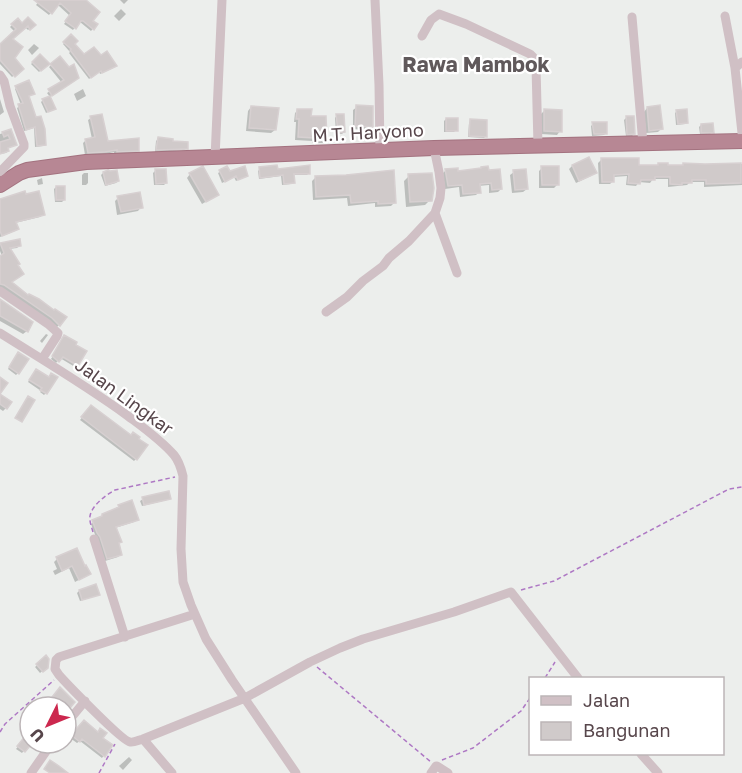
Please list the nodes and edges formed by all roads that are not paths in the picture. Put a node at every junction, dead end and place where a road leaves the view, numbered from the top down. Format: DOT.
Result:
graph roads {
  1 [pos="222,0"];
  2 [pos="375,0"];
  3 [pos="725,16"];
  4 [pos="632,17"];
  5 [pos="422,36"];
  6 [pos="738,65"];
  7 [pos="0,75"];
  8 [pos="742,133"];
  9 [pos="742,141"];
  10 [pos="643,144"];
  11 [pos="538,146"];
  12 [pos="434,148"];
  13 [pos="380,151"];
  14 [pos="214,158"];
  15 [pos="0,172"];
  16 [pos="0,185"];
  17 [pos="435,213"];
  18 [pos="457,273"];
  19 [pos="0,291"];
  20 [pos="326,312"];
  21 [pos="0,333"];
  22 [pos="42,359"];
  23 [pos="94,539"];
  24 [pos="195,614"];
  25 [pos="125,637"];
  26 [pos="577,677"];
  27 [pos="245,698"];
  28 [pos="85,701"];
  29 [pos="78,709"];
  30 [pos="144,739"];
  31 [pos="44,755"];
  32 [pos="643,755"];
  33 [pos="433,768"];
  34 [pos="31,773"];
  35 [pos="172,773"];
  36 [pos="296,773"];
  37 [pos="448,773"];
  38 [pos="657,773"];
  1 -- 14 [label="street"];
  2 -- 13 [label="street"];
  3 -- 6 [label="street"];
  4 -- 10 [label="street"];
  5 -- 11 [label="street"];
  6 -- 8 [label="street"];
  7 -- 15 [label="street"];
  9 -- 10 [label="highway, M.T. Haryono"];
  10 -- 11 [label="highway, M.T. Haryono"];
  11 -- 12 [label="highway, M.T. Haryono"];
  12 -- 13 [label="highway, M.T. Haryono"];
  12 -- 17 [label="street"];
  13 -- 14 [label="highway, M.T. Haryono"];
  14 -- 16 [label="highway, M.T. Haryono"];
  17 -- 18 [label="street"];
  17 -- 20 [label="street"];
  19 -- 22 [label="street"];
  21 -- 22 [label="street, Jalan Lingkar"];
  22 -- 24 [label="street, Jalan Lingkar"];
  23 -- 25 [label="street"];
  24 -- 25 [label="street"];
  24 -- 27 [label="street, Jalan Lingkar"];
  25 -- 28 [label="street"];
  26 -- 27 [label="street"];
  27 -- 30 [label="street"];
  27 -- 36 [label="street, Jalan Lingkar"];
  28 -- 29 [label="street"];
  28 -- 30 [label="street"];
  30 -- 35 [label="street"];
  31 -- 34 [label="street"];
  32 -- 38 [label="street"];
  33 -- 37 [label="street"];
}
